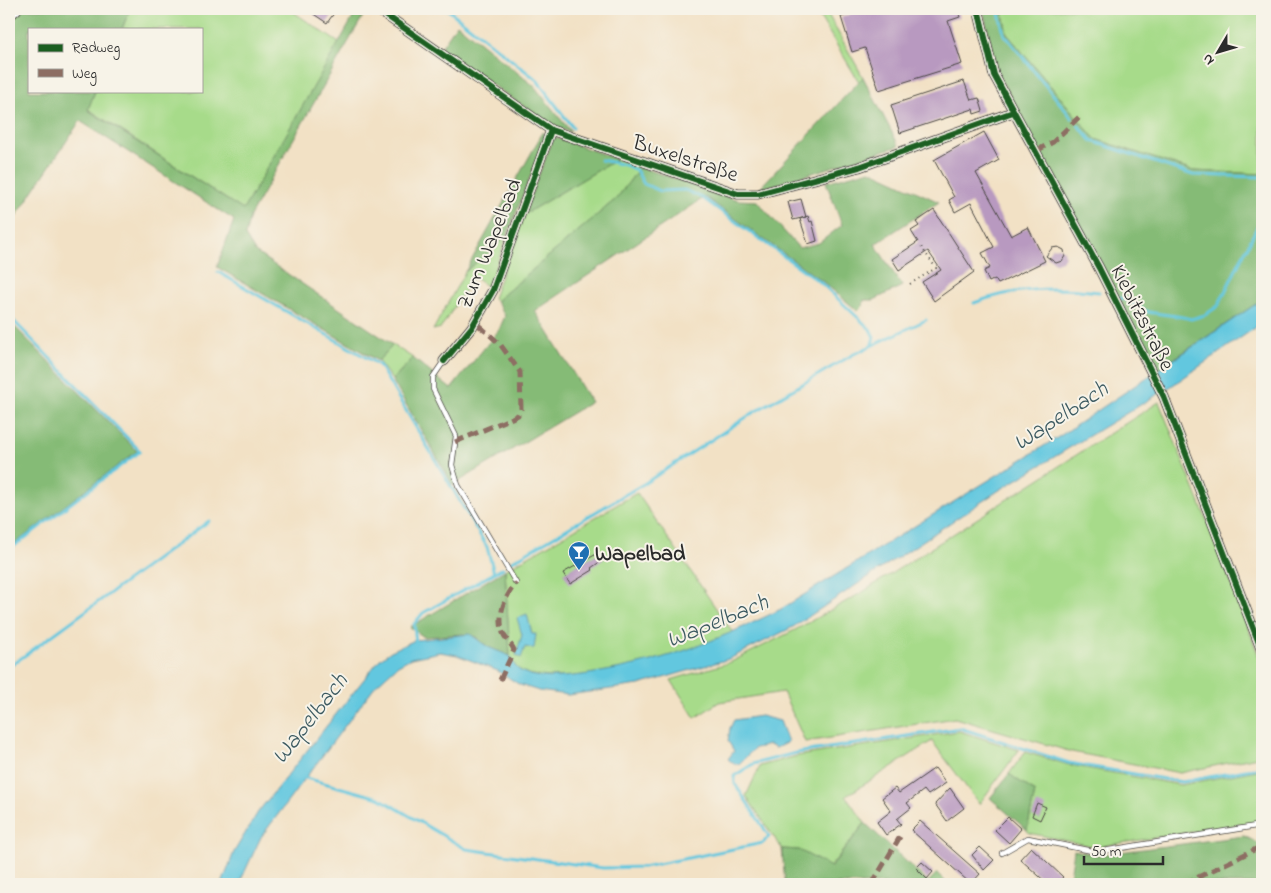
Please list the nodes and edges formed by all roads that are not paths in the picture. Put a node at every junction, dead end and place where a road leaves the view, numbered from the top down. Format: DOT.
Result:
graph roads {
  1 [pos="17,9"];
  2 [pos="377,9"];
  3 [pos="978,9"];
  4 [pos="9,16"];
  5 [pos="1013,112"];
  6 [pos="551,130"];
  7 [pos="444,361"];
  8 [pos="516,583"];
  9 [pos="1262,651"];
  10 [pos="1262,825"];
  11 [pos="1002,853"];
  1 -- 4 [label="street"];
  2 -- 6 [label="street, Buxelstraße"];
  3 -- 5 [label="street, Kiebitzstraße"];
  5 -- 6 [label="street, Buxelstraße"];
  5 -- 9 [label="street, Kiebitzstraße"];
  6 -- 7 [label="street, Zum Wapelbad"];
  7 -- 8 [label="lane"];
  10 -- 11 [label="lane"];
}
